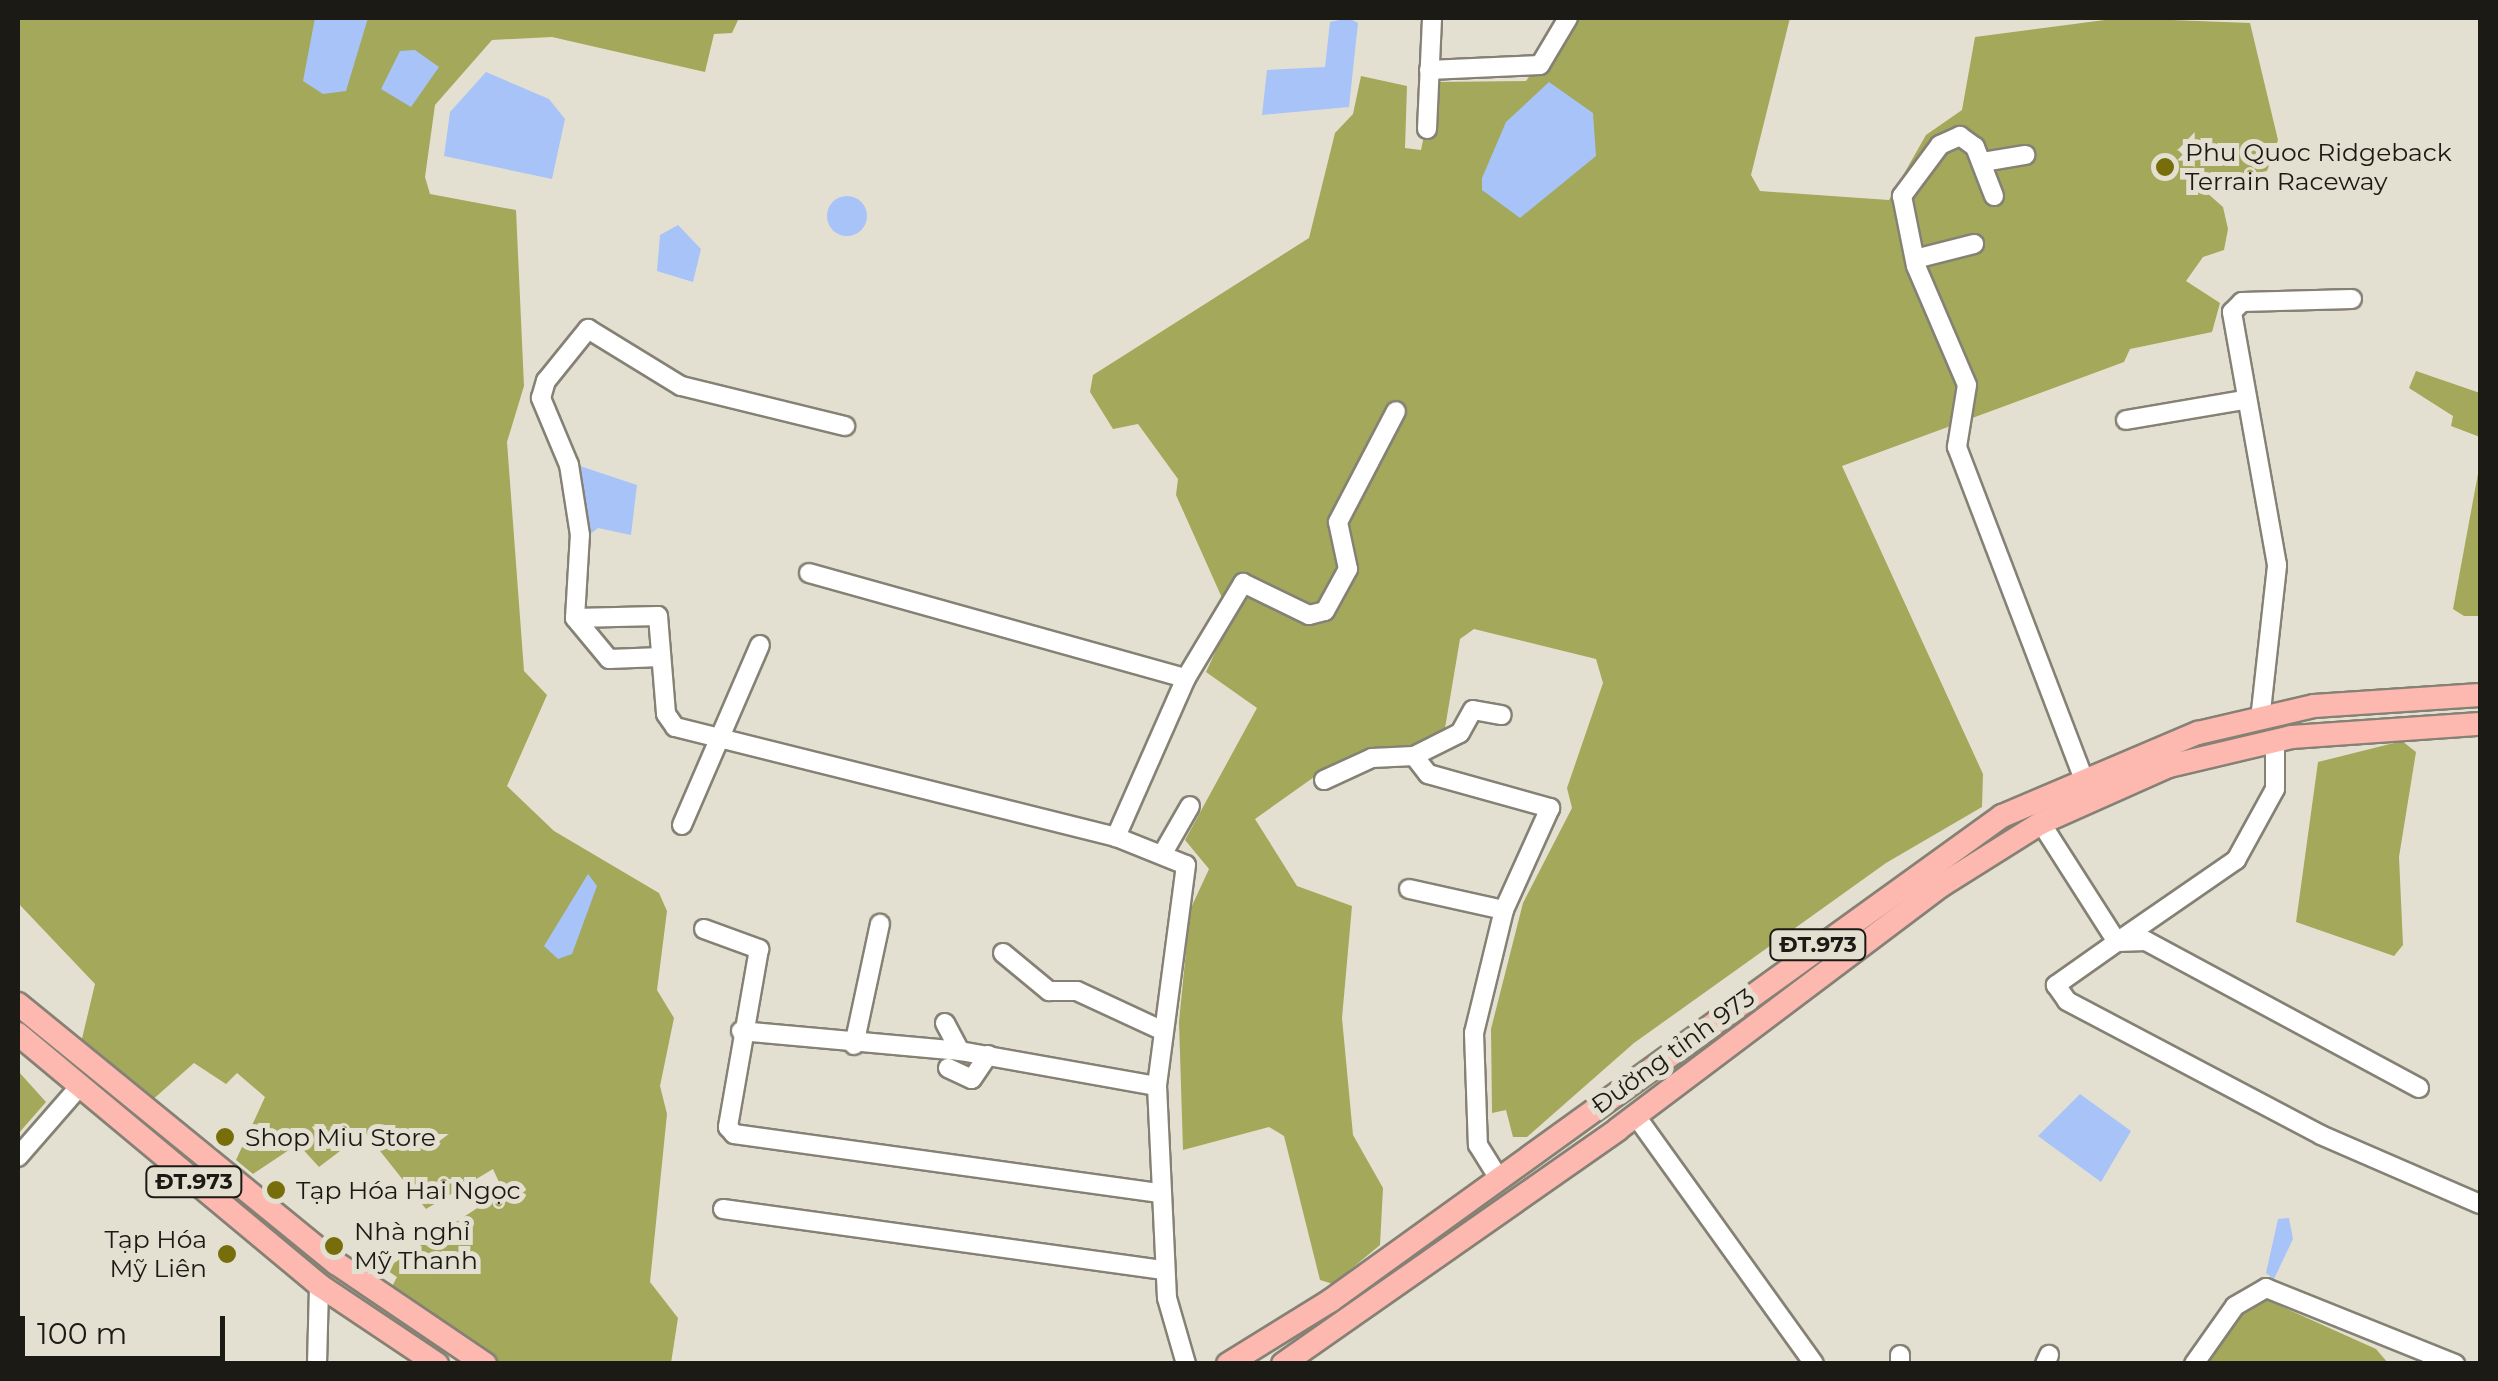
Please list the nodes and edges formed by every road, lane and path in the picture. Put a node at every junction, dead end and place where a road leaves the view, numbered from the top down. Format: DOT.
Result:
graph roads {
  1 [pos="1432,18"];
  2 [pos="1568,18"];
  3 [pos="1429,70"];
  4 [pos="1427,129"];
  5 [pos="2025,154"];
  6 [pos="1983,162"];
  7 [pos="1994,196"];
  8 [pos="1974,244"];
  9 [pos="1915,259"];
  10 [pos="2352,299"];
  11 [pos="2244,400"];
  12 [pos="1396,410"];
  13 [pos="2126,420"];
  14 [pos="844,426"];
  15 [pos="809,572"];
  16 [pos="576,618"];
  17 [pos="760,645"];
  18 [pos="662,658"];
  19 [pos="1186,678"];
  20 [pos="2480,695"];
  21 [pos="1502,715"];
  22 [pos="2260,720"];
  23 [pos="2480,724"];
  24 [pos="721,735"];
  25 [pos="2275,741"];
  26 [pos="1414,756"];
  27 [pos="2082,775"];
  28 [pos="1324,780"];
  29 [pos="1190,806"];
  30 [pos="2041,823"];
  31 [pos="682,825"];
  32 [pos="1116,837"];
  33 [pos="1163,853"];
  34 [pos="1409,888"];
  35 [pos="1504,910"];
  36 [pos="880,924"];
  37 [pos="704,929"];
  38 [pos="2116,942"];
  39 [pos="1004,953"];
  40 [pos="18,1004"];
  41 [pos="945,1022"];
  42 [pos="1159,1029"];
  43 [pos="741,1031"];
  44 [pos="29,1033"];
  45 [pos="854,1045"];
  46 [pos="960,1051"];
  47 [pos="988,1056"];
  48 [pos="948,1068"];
  49 [pos="75,1084"];
  50 [pos="1157,1086"];
  51 [pos="2419,1088"];
  52 [pos="1636,1116"];
  53 [pos="18,1156"];
  54 [pos="1500,1179"];
  55 [pos="1158,1193"];
  56 [pos="1518,1198"];
  57 [pos="2480,1204"];
  58 [pos="724,1209"];
  59 [pos="336,1263"];
  60 [pos="1164,1270"];
  61 [pos="319,1285"];
  62 [pos="318,1364"];
  63 [pos="437,1364"];
  64 [pos="485,1364"];
  65 [pos="1186,1364"];
  66 [pos="1228,1364"];
  67 [pos="1283,1364"];
  68 [pos="1814,1364"];
  69 [pos="2194,1364"];
  70 [pos="2454,1364"];
  1 -- 3 [label="street"];
  2 -- 3 [label="street"];
  3 -- 4 [label="street"];
  5 -- 6 [label="street"];
  6 -- 7 [label="street"];
  6 -- 9 [label="street"];
  8 -- 9 [label="street"];
  9 -- 27 [label="street"];
  10 -- 11 [label="street"];
  11 -- 13 [label="street"];
  11 -- 22 [label="street"];
  12 -- 19 [label="street"];
  14 -- 16 [label="street"];
  15 -- 19 [label="street"];
  16 -- 18 [label="street"];
  16 -- 18 [label="street"];
  17 -- 24 [label="street"];
  18 -- 24 [label="street"];
  19 -- 32 [label="street"];
  20 -- 22 [label="main road, Đường tỉnh 973 / ĐT.973"];
  21 -- 26 [label="street"];
  22 -- 27 [label="main road, Đường tỉnh 973 / ĐT.973"];
  23 -- 25 [label="main road, Đường tỉnh 973 / ĐT.973"];
  24 -- 31 [label="street"];
  24 -- 32 [label="street"];
  25 -- 30 [label="main road, Đường tỉnh 973 / ĐT.973"];
  25 -- 38 [label="street"];
  26 -- 28 [label="street"];
  26 -- 35 [label="street"];
  27 -- 54 [label="main road, Đường tỉnh 973 / ĐT.973"];
  29 -- 33 [label="street"];
  30 -- 38 [label="street"];
  30 -- 52 [label="main road, Đường tỉnh 973 / ĐT.973"];
  32 -- 33 [label="street"];
  33 -- 42 [label="street"];
  34 -- 35 [label="street"];
  35 -- 54 [label="street"];
  36 -- 45 [label="street"];
  37 -- 43 [label="street"];
  38 -- 51 [label="street"];
  38 -- 57 [label="street"];
  39 -- 42 [label="street"];
  40 -- 44 [label="main road, ĐT.973"];
  41 -- 46 [label="street"];
  42 -- 50 [label="street"];
  43 -- 45 [label="street"];
  43 -- 55 [label="street"];
  44 -- 49 [label="main road, ĐT.973"];
  44 -- 59 [label="main road, ĐT.973"];
  45 -- 46 [label="street"];
  46 -- 47 [label="street"];
  47 -- 48 [label="street"];
  47 -- 50 [label="street"];
  49 -- 53 [label="street"];
  49 -- 61 [label="main road, ĐT.973"];
  50 -- 55 [label="street"];
  52 -- 56 [label="main road, Đường tỉnh 973 / ĐT.973"];
  52 -- 68 [label="street"];
  54 -- 56 [label="main road"];
  54 -- 66 [label="main road, Đường tỉnh 973 / ĐT.973"];
  55 -- 60 [label="street"];
  56 -- 67 [label="main road, Đường tỉnh 973 / ĐT.973"];
  58 -- 60 [label="street"];
  59 -- 61 [label="main road"];
  59 -- 64 [label="main road, ĐT.973"];
  60 -- 65 [label="street"];
  61 -- 62 [label="street"];
  61 -- 63 [label="main road, ĐT.973"];
  69 -- 70 [label="street"];
}
